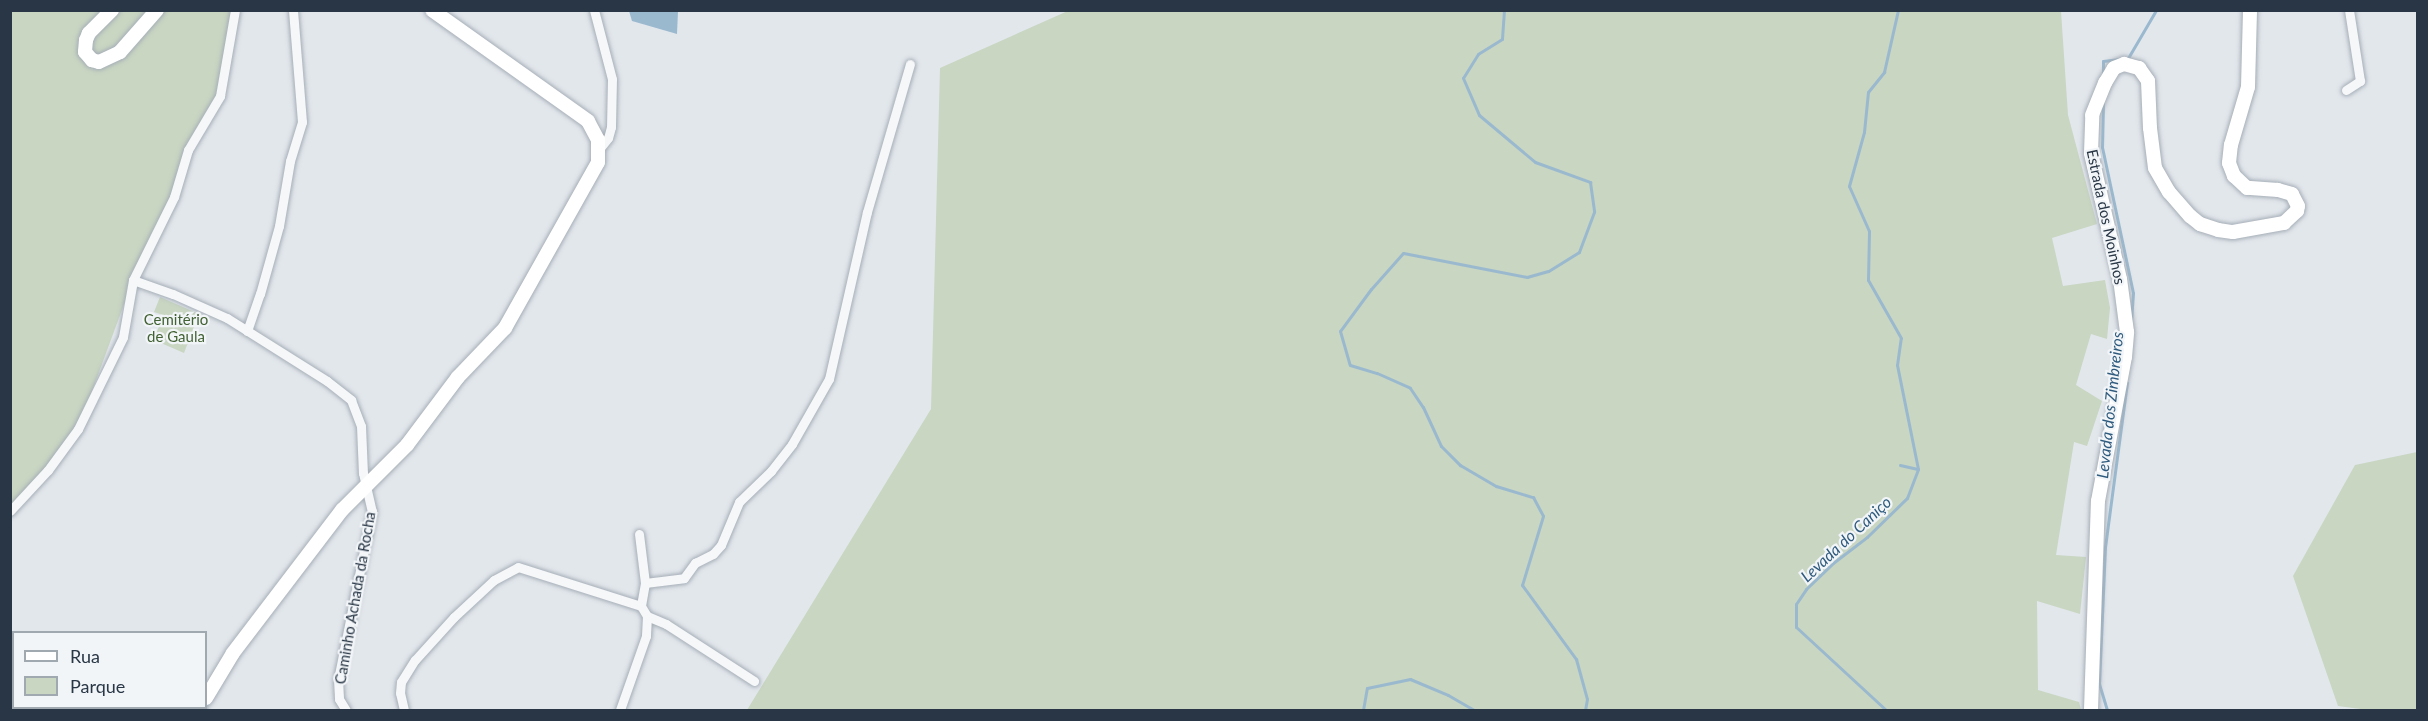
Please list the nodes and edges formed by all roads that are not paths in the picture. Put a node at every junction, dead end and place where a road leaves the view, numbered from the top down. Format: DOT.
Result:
graph roads {
  1 [pos="112,10"];
  2 [pos="157,10"];
  3 [pos="235,10"];
  4 [pos="293,10"];
  5 [pos="432,10"];
  6 [pos="594,10"];
  7 [pos="2250,10"];
  8 [pos="2349,10"];
  9 [pos="910,64"];
  10 [pos="2346,90"];
  11 [pos="599,148"];
  12 [pos="133,280"];
  13 [pos="247,330"];
  14 [pos="366,484"];
  15 [pos="10,511"];
  16 [pos="639,534"];
  17 [pos="645,583"];
  18 [pos="641,606"];
  19 [pos="647,616"];
  20 [pos="754,681"];
  21 [pos="207,696"];
  22 [pos="346,711"];
  23 [pos="404,711"];
  24 [pos="620,711"];
  25 [pos="2091,711"];
  1 -- 2 [label="street"];
  3 -- 12 [label="street"];
  4 -- 13 [label="street"];
  5 -- 11 [label="street"];
  6 -- 11 [label="street"];
  7 -- 25 [label="street, Estrada dos Moinhos"];
  8 -- 10 [label="street"];
  9 -- 17 [label="street"];
  11 -- 14 [label="street"];
  12 -- 13 [label="street, Caminho Achada da Rocha"];
  12 -- 15 [label="street"];
  13 -- 14 [label="street, Caminho Achada da Rocha"];
  14 -- 21 [label="street"];
  14 -- 22 [label="street, Caminho Achada da Rocha"];
  16 -- 17 [label="street"];
  17 -- 18 [label="street"];
  18 -- 19 [label="street"];
  18 -- 23 [label="street"];
  19 -- 20 [label="street"];
  19 -- 24 [label="street"];
}
